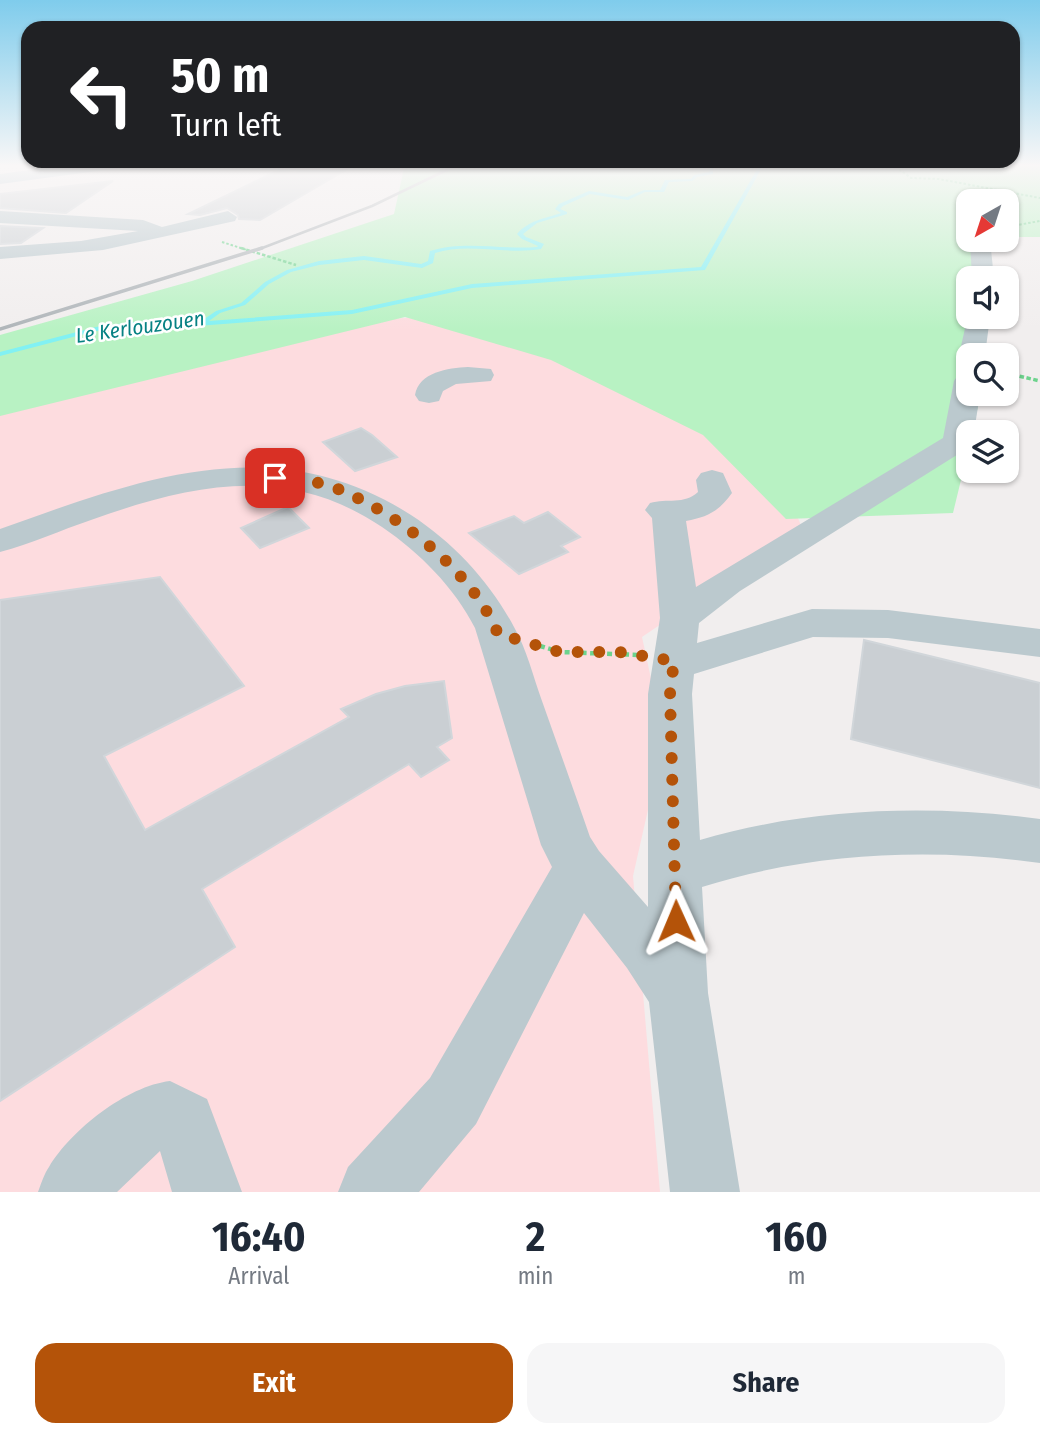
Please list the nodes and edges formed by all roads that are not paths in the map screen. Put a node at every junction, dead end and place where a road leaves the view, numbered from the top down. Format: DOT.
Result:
graph roads {
  1 [pos="42,220"];
  2 [pos="217,220"];
  3 [pos="146,236"];
  4 [pos="0,253"];
  5 [pos="481,375"];
  6 [pos="429,395"];
  7 [pos="963,406"];
  8 [pos="712,480"];
  9 [pos="0,541"];
  10 [pos="677,639"];
  11 [pos="1040,643"];
  12 [pos="1040,841"];
  13 [pos="580,868"];
  14 [pos="675,873"];
  15 [pos="678,993"];
  16 [pos="73,1192"];
  17 [pos="207,1192"];
  18 [pos="373,1192"];
  19 [pos="705,1192"];
  1 -- 3 [label="street"];
  2 -- 3 [label="street"];
  3 -- 4 [label="street"];
  5 -- 6 [label="street"];
  7 -- 10 [label="street"];
  8 -- 10 [label="street"];
  9 -- 13 [label="street"];
  10 -- 11 [label="street"];
  10 -- 14 [label="street"];
  12 -- 14 [label="street"];
  13 -- 15 [label="street"];
  13 -- 18 [label="street"];
  14 -- 15 [label="street"];
  15 -- 19 [label="street"];
  16 -- 17 [label="street"];
}
